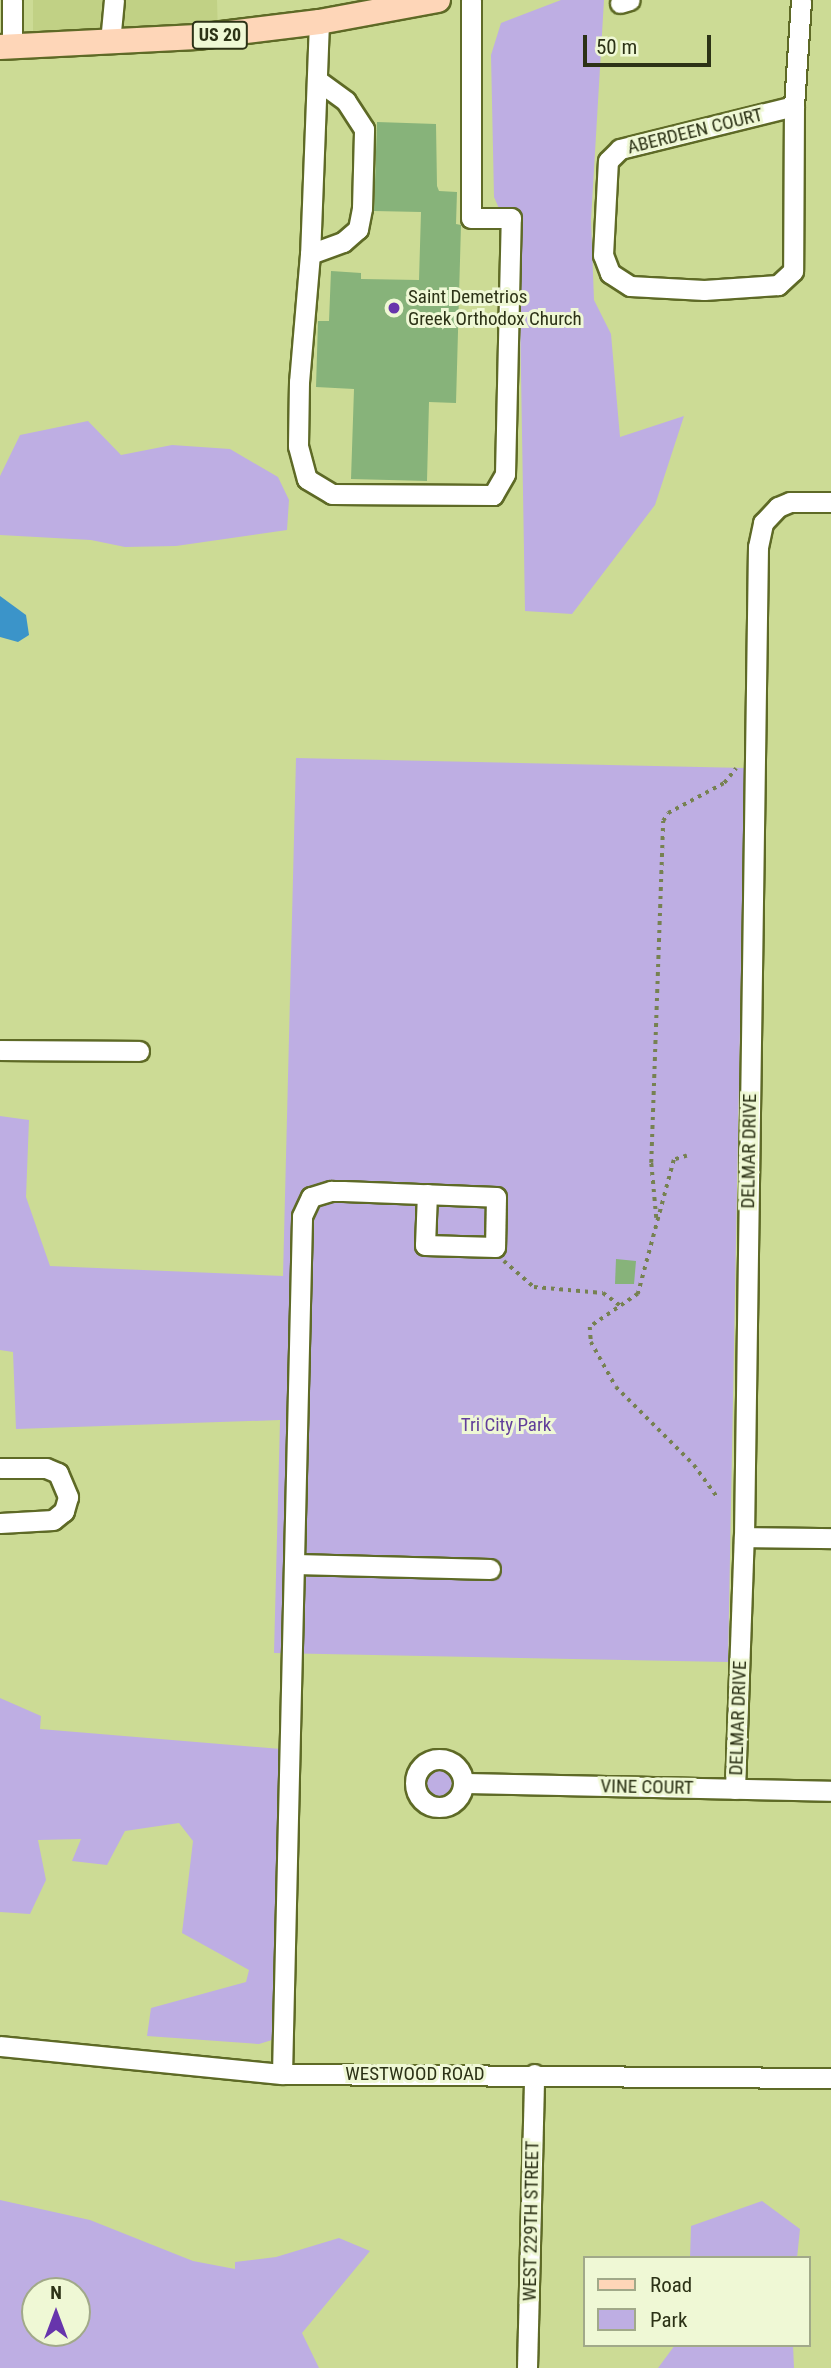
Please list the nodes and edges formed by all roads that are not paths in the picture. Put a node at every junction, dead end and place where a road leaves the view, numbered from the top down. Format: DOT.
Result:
graph roads {
  1 [pos="12,0"];
  2 [pos="438,0"];
  3 [pos="471,0"];
  4 [pos="801,0"];
  5 [pos="111,1"];
  6 [pos="396,4"];
  7 [pos="319,22"];
  8 [pos="110,42"];
  9 [pos="6,46"];
  10 [pos="318,81"];
  11 [pos="794,106"];
  12 [pos="310,254"];
  13 [pos="831,502"];
  14 [pos="0,1050"];
  15 [pos="139,1051"];
  16 [pos="427,1194"];
  17 [pos="0,1468"];
  18 [pos="0,1523"];
  19 [pos="744,1537"];
  20 [pos="831,1538"];
  21 [pos="295,1564"];
  22 [pos="490,1569"];
  23 [pos="464,1783"];
  24 [pos="735,1789"];
  25 [pos="831,1791"];
  26 [pos="0,2046"];
  27 [pos="282,2074"];
  28 [pos="534,2074"];
  29 [pos="831,2078"];
  30 [pos="527,2368"];
  1 -- 9 [label="street"];
  2 -- 6 [label="main road, US 20"];
  3 -- 12 [label="street"];
  4 -- 11 [label="street, ABERDEEN COURT"];
  5 -- 8 [label="street"];
  6 -- 7 [label="main road, US 20"];
  7 -- 8 [label="main road, US 20"];
  7 -- 10 [label="street"];
  8 -- 9 [label="main road, US 20"];
  10 -- 12 [label="street"];
  10 -- 12 [label="street"];
  11 -- 11 [label="street, ABERDEEN COURT"];
  13 -- 19 [label="street, DELMAR DRIVE"];
  14 -- 15 [label="street"];
  16 -- 16 [label="street"];
  16 -- 21 [label="street"];
  17 -- 18 [label="street"];
  19 -- 20 [label="street"];
  19 -- 24 [label="street, DELMAR DRIVE"];
  21 -- 22 [label="street"];
  21 -- 27 [label="street"];
  23 -- 24 [label="street, VINE COURT"];
  24 -- 25 [label="street, VINE COURT"];
  26 -- 27 [label="street, WESTWOOD ROAD"];
  27 -- 28 [label="street, WESTWOOD ROAD"];
  28 -- 29 [label="street, WESTWOOD ROAD"];
  28 -- 30 [label="street, WEST 229TH STREET"];
}
